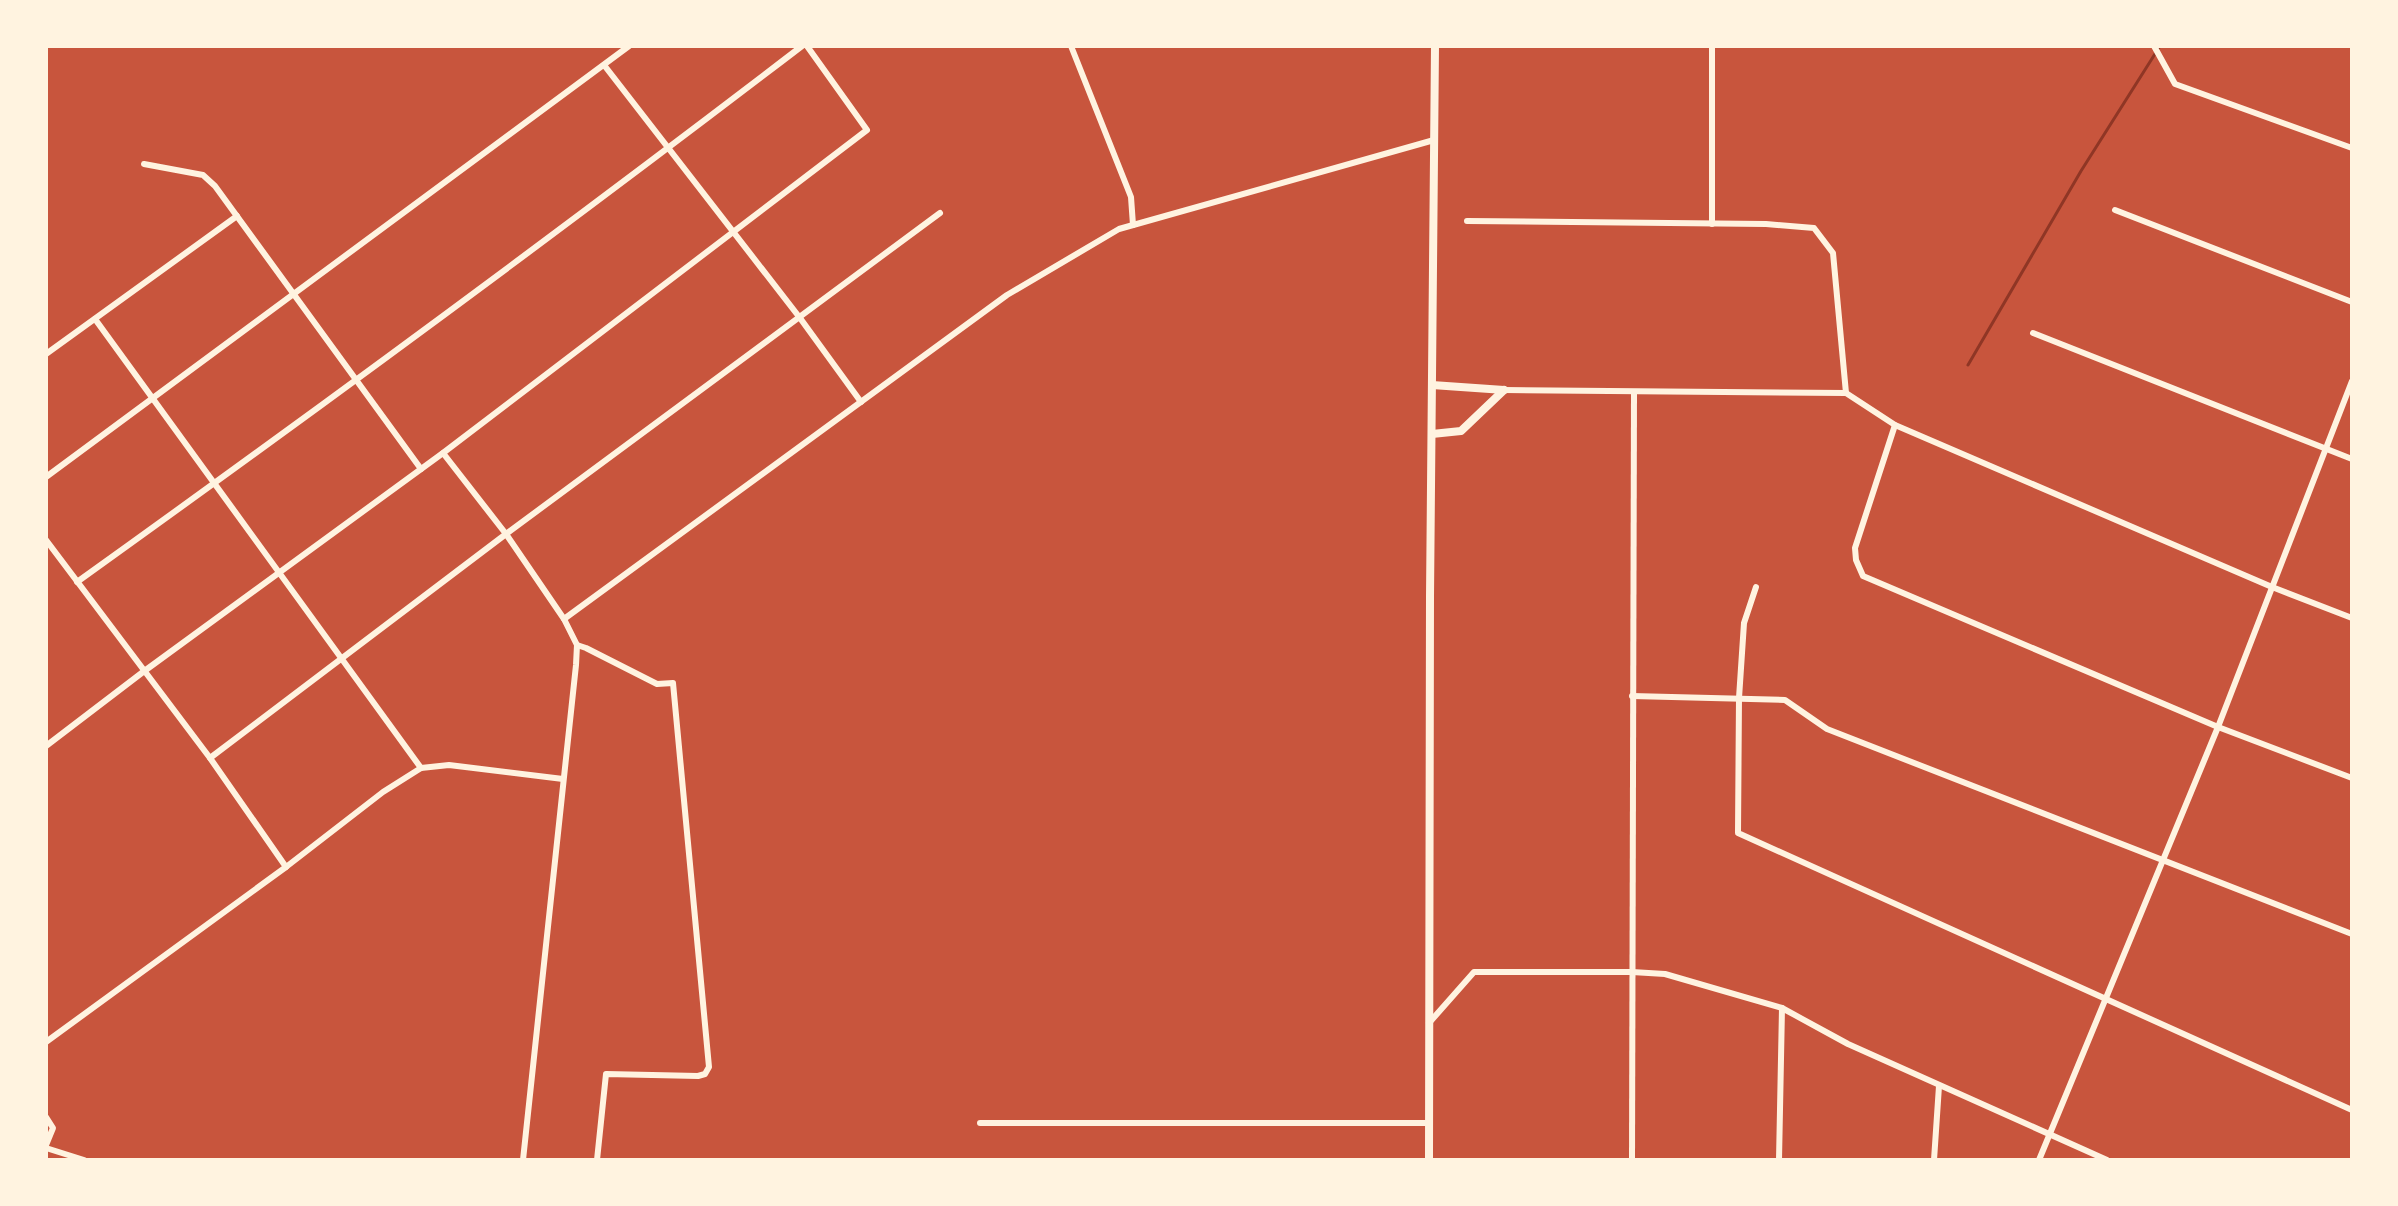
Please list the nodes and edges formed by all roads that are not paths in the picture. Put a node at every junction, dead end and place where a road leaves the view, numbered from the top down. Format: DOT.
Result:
graph roads {
  1 [pos="629,46"];
  2 [pos="802,46"];
  3 [pos="807,46"];
  4 [pos="1071,46"];
  5 [pos="1435,46"];
  6 [pos="1712,46"];
  7 [pos="2154,46"];
  8 [pos="604,65"];
  9 [pos="1434,140"];
  10 [pos="668,148"];
  11 [pos="2352,148"];
  12 [pos="144,164"];
  13 [pos="2115,210"];
  14 [pos="940,213"];
  15 [pos="237,216"];
  16 [pos="1467,220"];
  17 [pos="1713,224"];
  18 [pos="1133,225"];
  19 [pos="733,232"];
  20 [pos="294,294"];
  21 [pos="2352,302"];
  22 [pos="800,318"];
  23 [pos="94,319"];
  24 [pos="2033,333"];
  25 [pos="46,354"];
  26 [pos="356,379"];
  27 [pos="2352,381"];
  28 [pos="1432,385"];
  29 [pos="1504,390"];
  30 [pos="1634,392"];
  31 [pos="1846,393"];
  32 [pos="153,399"];
  33 [pos="861,402"];
  34 [pos="1894,425"];
  35 [pos="1432,434"];
  36 [pos="2324,448"];
  37 [pos="443,453"];
  38 [pos="2352,459"];
  39 [pos="421,469"];
  40 [pos="46,477"];
  41 [pos="216,483"];
  42 [pos="506,534"];
  43 [pos="46,540"];
  44 [pos="280,572"];
  45 [pos="77,582"];
  46 [pos="1756,587"];
  47 [pos="2272,587"];
  48 [pos="2352,618"];
  49 [pos="564,619"];
  50 [pos="577,645"];
  51 [pos="344,658"];
  52 [pos="143,672"];
  53 [pos="1632,696"];
  54 [pos="1738,698"];
  55 [pos="2218,727"];
  56 [pos="46,746"];
  57 [pos="210,758"];
  58 [pos="421,768"];
  59 [pos="2352,778"];
  60 [pos="563,779"];
  61 [pos="2162,860"];
  62 [pos="286,867"];
  63 [pos="2352,934"];
  64 [pos="1632,972"];
  65 [pos="2106,999"];
  66 [pos="1782,1008"];
  67 [pos="1429,1023"];
  68 [pos="46,1042"];
  69 [pos="1939,1086"];
  70 [pos="2352,1110"];
  71 [pos="46,1117"];
  72 [pos="980,1123"];
  73 [pos="1429,1123"];
  74 [pos="2049,1133"];
  75 [pos="46,1146"];
  76 [pos="84,1160"];
  77 [pos="523,1160"];
  78 [pos="597,1160"];
  79 [pos="1429,1160"];
  80 [pos="1632,1160"];
  81 [pos="1779,1160"];
  82 [pos="1934,1160"];
  83 [pos="2039,1160"];
  84 [pos="2107,1160"];
  1 -- 8 [label="street"];
  2 -- 10 [label="street"];
  3 -- 19 [label="street"];
  4 -- 18 [label="street"];
  5 -- 9 [label="street"];
  6 -- 17 [label="street"];
  7 -- 11 [label="street"];
  8 -- 10 [label="street"];
  8 -- 20 [label="street"];
  9 -- 18 [label="street"];
  9 -- 28 [label="street"];
  10 -- 19 [label="street"];
  10 -- 26 [label="street"];
  12 -- 15 [label="street"];
  13 -- 21 [label="street"];
  14 -- 22 [label="street"];
  15 -- 20 [label="street"];
  15 -- 23 [label="street"];
  16 -- 17 [label="street"];
  17 -- 31 [label="street"];
  18 -- 33 [label="street"];
  19 -- 22 [label="street"];
  19 -- 37 [label="street"];
  20 -- 26 [label="street"];
  20 -- 32 [label="street"];
  22 -- 33 [label="street"];
  22 -- 42 [label="street"];
  23 -- 25 [label="street"];
  23 -- 32 [label="street"];
  24 -- 36 [label="street"];
  26 -- 39 [label="street"];
  26 -- 41 [label="street"];
  27 -- 36 [label="street"];
  28 -- 29 [label="street"];
  28 -- 35 [label="street"];
  29 -- 30 [label="street"];
  29 -- 35 [label="street"];
  30 -- 31 [label="street"];
  30 -- 53 [label="street"];
  31 -- 34 [label="street"];
  32 -- 40 [label="street"];
  32 -- 41 [label="street"];
  33 -- 49 [label="street"];
  34 -- 47 [label="street"];
  34 -- 55 [label="street"];
  35 -- 67 [label="street"];
  36 -- 38 [label="street"];
  36 -- 47 [label="street"];
  37 -- 39 [label="street"];
  37 -- 42 [label="street"];
  39 -- 44 [label="street"];
  41 -- 44 [label="street"];
  41 -- 45 [label="street"];
  42 -- 49 [label="street"];
  42 -- 51 [label="street"];
  43 -- 45 [label="street"];
  44 -- 51 [label="street"];
  44 -- 52 [label="street"];
  45 -- 52 [label="street"];
  46 -- 54 [label="street"];
  47 -- 48 [label="street"];
  47 -- 55 [label="street"];
  49 -- 50 [label="street"];
  50 -- 60 [label="street"];
  50 -- 78 [label="street"];
  51 -- 57 [label="street"];
  51 -- 58 [label="street"];
  52 -- 56 [label="street"];
  52 -- 57 [label="street"];
  53 -- 54 [label="street"];
  53 -- 64 [label="street"];
  54 -- 61 [label="street"];
  54 -- 65 [label="street"];
  55 -- 59 [label="street"];
  55 -- 61 [label="street"];
  57 -- 62 [label="street"];
  58 -- 60 [label="street"];
  58 -- 62 [label="street"];
  60 -- 77 [label="street"];
  61 -- 63 [label="street"];
  61 -- 65 [label="street"];
  62 -- 68 [label="street"];
  64 -- 66 [label="street"];
  64 -- 67 [label="street"];
  64 -- 80 [label="street"];
  65 -- 70 [label="street"];
  65 -- 74 [label="street"];
  66 -- 69 [label="street"];
  66 -- 81 [label="street"];
  67 -- 73 [label="street"];
  69 -- 74 [label="street"];
  69 -- 82 [label="street"];
  71 -- 75 [label="street"];
  72 -- 73 [label="street"];
  73 -- 79 [label="street"];
  74 -- 83 [label="street"];
  74 -- 84 [label="street"];
  75 -- 76 [label="street"];
}
